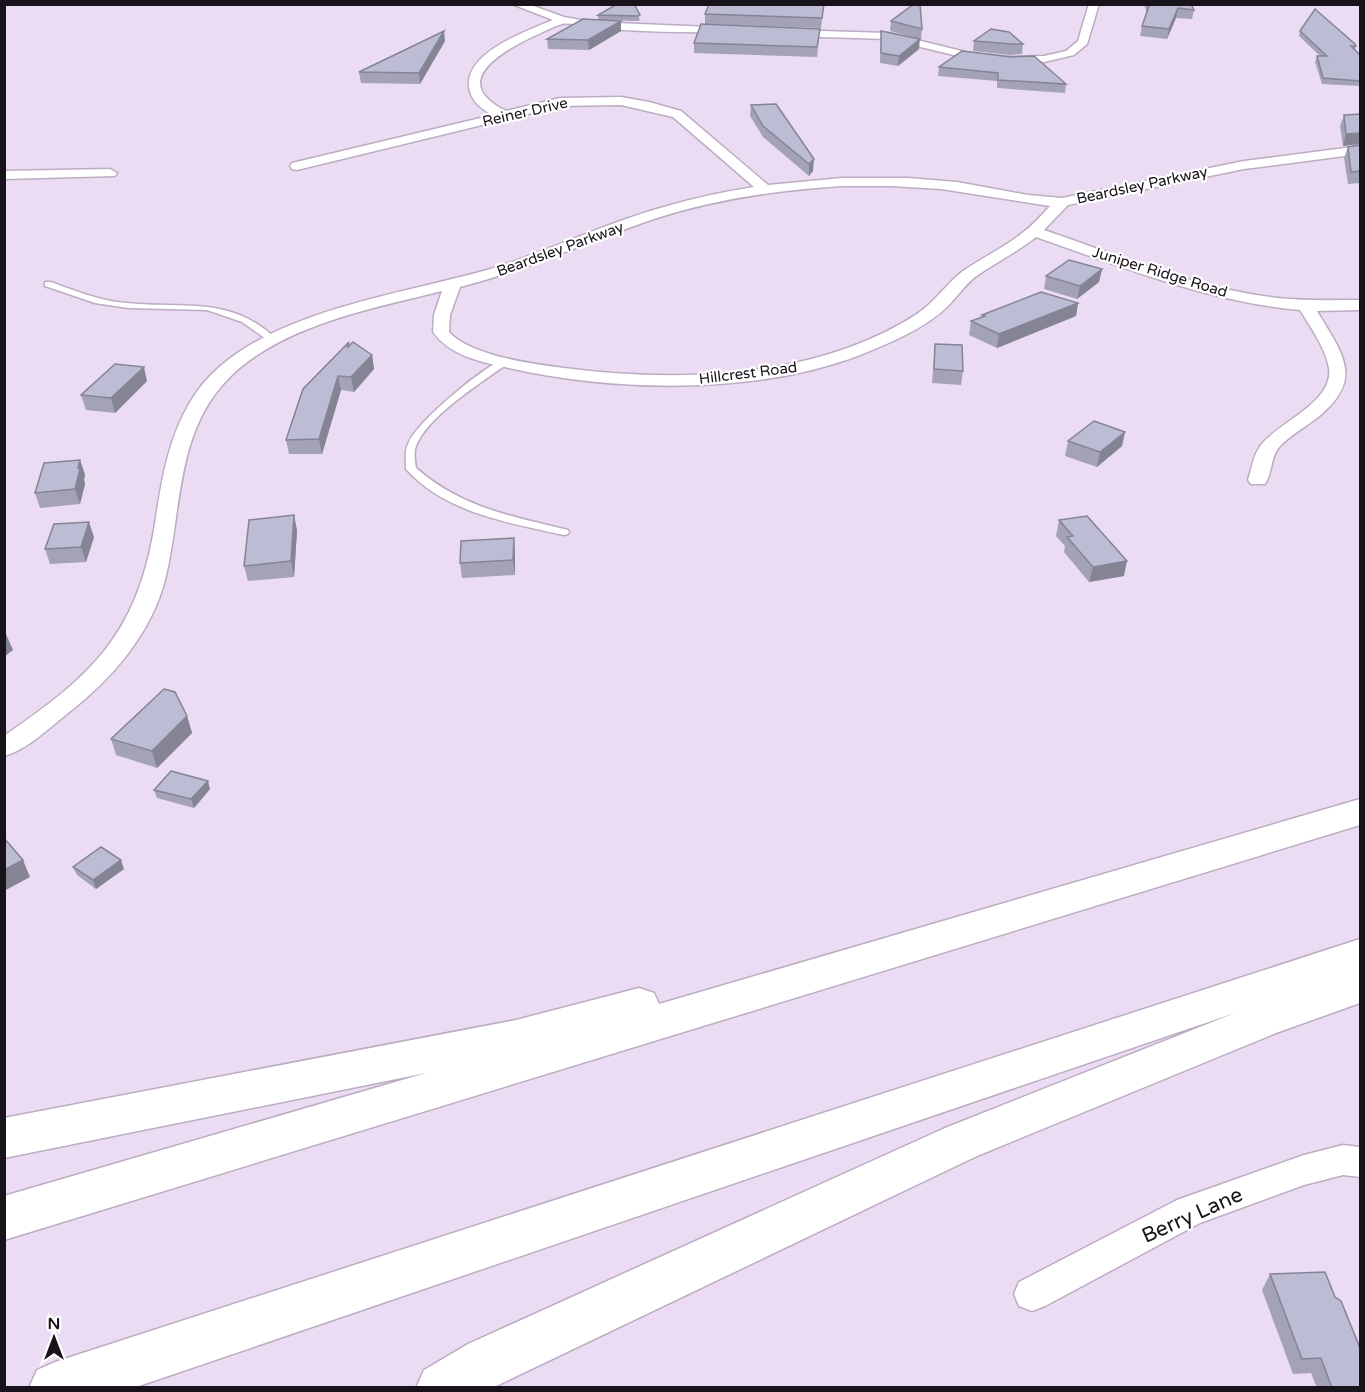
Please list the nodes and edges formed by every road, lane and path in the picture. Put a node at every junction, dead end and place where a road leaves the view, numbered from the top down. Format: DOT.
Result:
graph roads {
  1 [pos="517,4"];
  2 [pos="1094,4"];
  3 [pos="562,20"];
  4 [pos="746,31"];
  5 [pos="782,32"];
  6 [pos="505,116"];
  7 [pos="1360,150"];
  8 [pos="297,166"];
  9 [pos="110,173"];
  10 [pos="4,175"];
  11 [pos="766,190"];
  12 [pos="1063,202"];
  13 [pos="1034,231"];
  14 [pos="48,284"];
  15 [pos="453,284"];
  16 [pos="1306,305"];
  17 [pos="1360,305"];
  18 [pos="272,339"];
  19 [pos="504,362"];
  20 [pos="1258,480"];
  21 [pos="564,532"];
  22 [pos="4,748"];
  23 [pos="1360,812"];
  24 [pos="1193,862"];
  25 [pos="1360,955"];
  26 [pos="1360,987"];
  27 [pos="4,1138"];
  28 [pos="1360,1162"];
  29 [pos="4,1218"];
  30 [pos="1032,1294"];
  31 [pos="55,1388"];
  32 [pos="442,1388"];
  1 -- 3 [label="street"];
  2 -- 5 [label="street"];
  3 -- 4 [label="street"];
  3 -- 6 [label="street"];
  6 -- 8 [label="street, Reiner Drive"];
  6 -- 11 [label="street, Reiner Drive"];
  7 -- 12 [label="street, Beardsley Parkway"];
  9 -- 10 [label="street"];
  11 -- 12 [label="street, Beardsley Parkway"];
  11 -- 15 [label="street, Beardsley Parkway"];
  12 -- 13 [label="street, Hillcrest Road"];
  13 -- 16 [label="street, Juniper Ridge Road"];
  13 -- 19 [label="street, Hillcrest Road"];
  14 -- 18 [label="lane"];
  15 -- 18 [label="street, Beardsley Parkway"];
  15 -- 19 [label="street, Hillcrest Road"];
  16 -- 17 [label="street, Juniper Ridge Road"];
  16 -- 20 [label="street"];
  18 -- 22 [label="street, Beardsley Parkway"];
  19 -- 21 [label="lane"];
  23 -- 24 [label="highway"];
  24 -- 27 [label="highway"];
  24 -- 29 [label="highway"];
  25 -- 31 [label="highway"];
  26 -- 32 [label="highway"];
  28 -- 30 [label="street, Berry Lane"];
}
